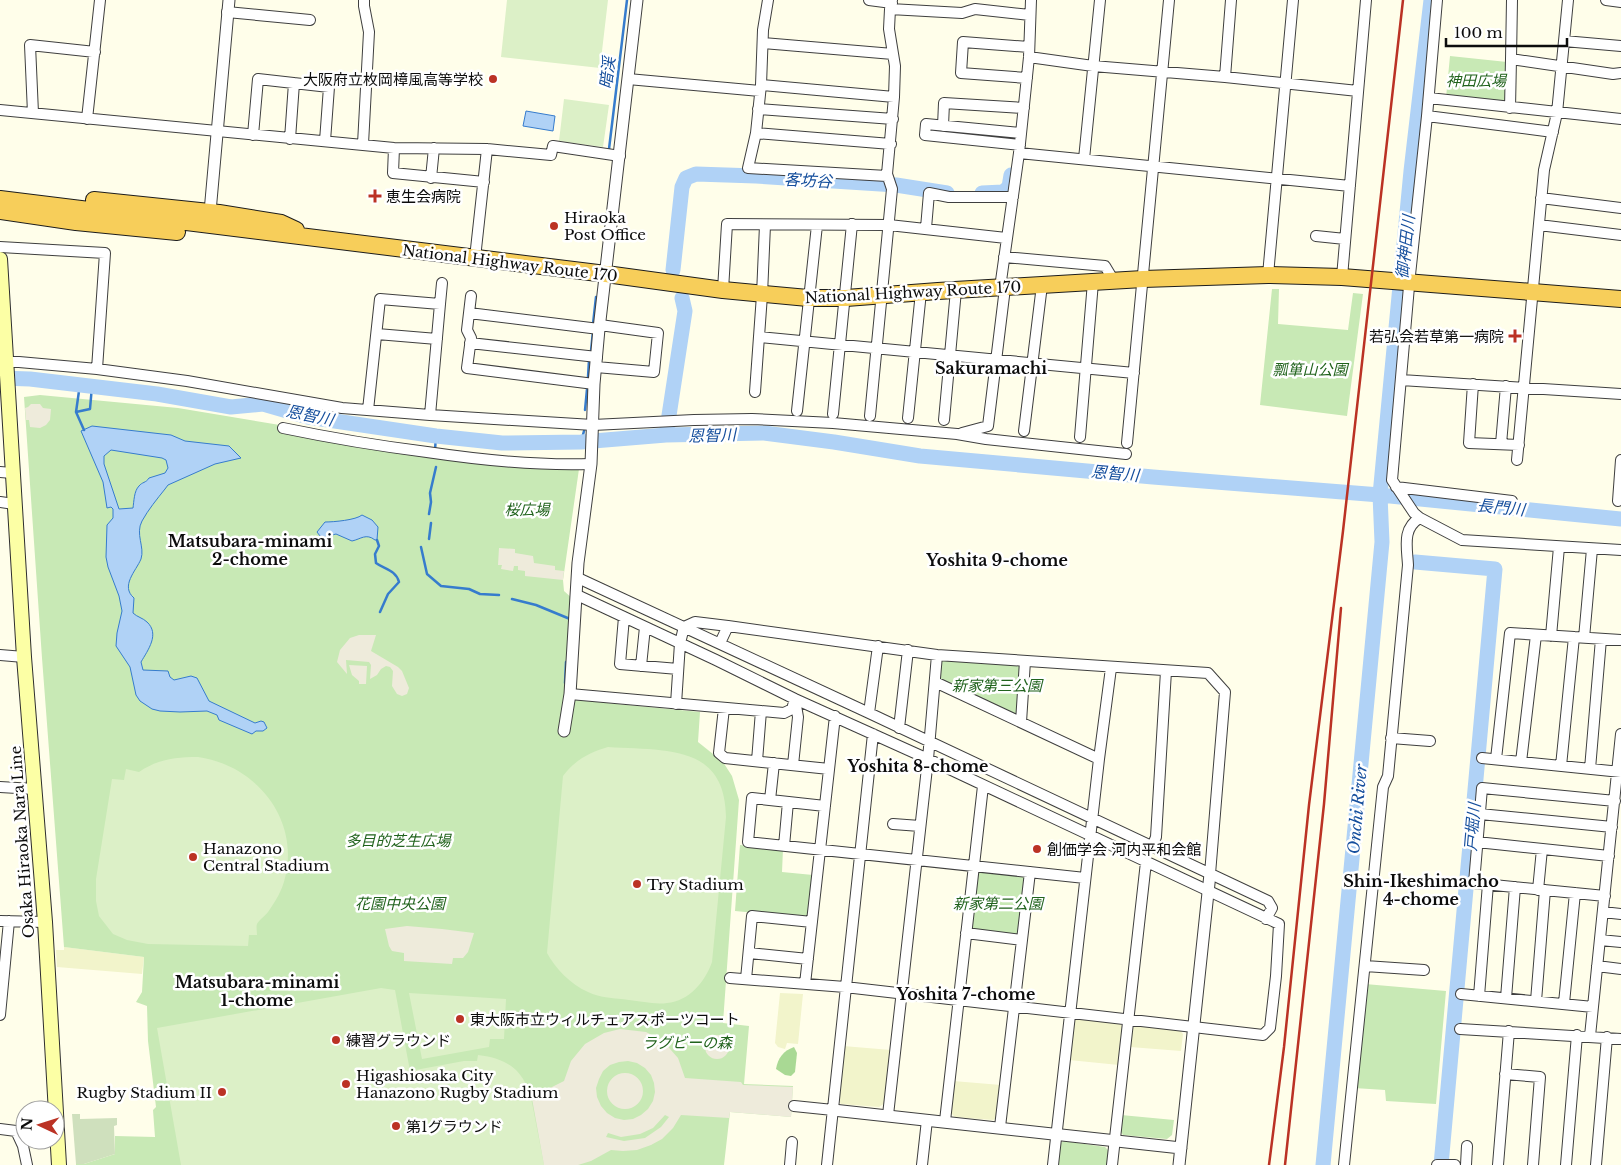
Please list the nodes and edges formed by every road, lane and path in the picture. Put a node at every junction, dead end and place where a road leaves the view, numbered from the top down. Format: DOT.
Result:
graph roads {
  1 [pos="100,0"];
  2 [pos="228,0"];
  3 [pos="364,0"];
  4 [pos="637,0"];
  5 [pos="768,0"];
  6 [pos="869,0"];
  7 [pos="1031,0"];
  8 [pos="1100,0"];
  9 [pos="1169,0"];
  10 [pos="1232,0"];
  11 [pos="1293,0"];
  12 [pos="1366,0"];
  13 [pos="1437,0"];
  14 [pos="1512,0"];
  15 [pos="1568,0"];
  16 [pos="1606,0"];
  17 [pos="1621,2"];
  18 [pos="891,4"];
  19 [pos="227,12"];
  20 [pos="1030,14"];
  21 [pos="310,20"];
  22 [pos="1564,41"];
  23 [pos="763,43"];
  24 [pos="1621,46"];
  25 [pos="95,52"];
  26 [pos="1029,52"];
  27 [pos="893,54"];
  28 [pos="1511,60"];
  29 [pos="1093,66"];
  30 [pos="1562,67"];
  31 [pos="1162,71"];
  32 [pos="1621,73"];
  33 [pos="1225,76"];
  34 [pos="1027,78"];
  35 [pos="628,79"];
  36 [pos="294,83"];
  37 [pos="1286,84"];
  38 [pos="761,88"];
  39 [pos="1358,91"];
  40 [pos="894,97"];
  41 [pos="1429,98"];
  42 [pos="1024,108"];
  43 [pos="1510,108"];
  44 [pos="758,109"];
  45 [pos="0,110"];
  46 [pos="32,113"];
  47 [pos="1557,113"];
  48 [pos="1427,116"];
  49 [pos="87,118"];
  50 [pos="893,119"];
  51 [pos="1621,119"];
  52 [pos="943,126"];
  53 [pos="217,131"];
  54 [pos="1553,132"];
  55 [pos="756,133"];
  56 [pos="1021,133"];
  57 [pos="253,135"];
  58 [pos="290,139"];
  59 [pos="325,141"];
  60 [pos="363,144"];
  61 [pos="891,144"];
  62 [pos="394,148"];
  63 [pos="434,148"];
  64 [pos="487,149"];
  65 [pos="1020,149"];
  66 [pos="620,156"];
  67 [pos="1084,159"];
  68 [pos="1152,167"];
  69 [pos="887,176"];
  70 [pos="431,178"];
  71 [pos="1276,179"];
  72 [pos="484,182"];
  73 [pos="1350,186"];
  74 [pos="0,189"];
  75 [pos="1013,196"];
  76 [pos="1541,198"];
  77 [pos="0,199"];
  78 [pos="1621,208"];
  79 [pos="0,211"];
  80 [pos="210,212"];
  81 [pos="852,224"];
  82 [pos="765,225"];
  83 [pos="816,225"];
  84 [pos="889,225"];
  85 [pos="1539,225"];
  86 [pos="926,228"];
  87 [pos="1621,235"];
  88 [pos="1316,236"];
  89 [pos="1006,238"];
  90 [pos="316,239"];
  91 [pos="1346,239"];
  92 [pos="0,246"];
  93 [pos="1004,257"];
  94 [pos="475,258"];
  95 [pos="0,259"];
  96 [pos="606,274"];
  97 [pos="1268,275"];
  98 [pos="1342,278"];
  99 [pos="1143,279"];
  100 [pos="1114,281"];
  101 [pos="1092,282"];
  102 [pos="1404,282"];
  103 [pos="442,283"];
  104 [pos="1042,285"];
  105 [pos="1002,288"];
  106 [pos="724,290"];
  107 [pos="956,290"];
  108 [pos="920,292"];
  109 [pos="1534,292"];
  110 [pos="762,295"];
  111 [pos="882,295"];
  112 [pos="471,296"];
  113 [pos="808,298"];
  114 [pos="846,298"];
  115 [pos="1621,299"];
  116 [pos="440,304"];
  117 [pos="469,313"];
  118 [pos="600,327"];
  119 [pos="377,334"];
  120 [pos="759,337"];
  121 [pos="437,339"];
  122 [pos="804,341"];
  123 [pos="470,343"];
  124 [pos="840,345"];
  125 [pos="877,348"];
  126 [pos="914,352"];
  127 [pos="950,356"];
  128 [pos="997,360"];
  129 [pos="596,362"];
  130 [pos="4,363"];
  131 [pos="1033,363"];
  132 [pos="1085,368"];
  133 [pos="96,369"];
  134 [pos="1134,373"];
  135 [pos="1401,380"];
  136 [pos="594,384"];
  137 [pos="1473,384"];
  138 [pos="1506,386"];
  139 [pos="1525,387"];
  140 [pos="5,392"];
  141 [pos="755,392"];
  142 [pos="1621,394"];
  143 [pos="368,410"];
  144 [pos="797,412"];
  145 [pos="834,414"];
  146 [pos="430,415"];
  147 [pos="870,416"];
  148 [pos="908,418"];
  149 [pos="944,420"];
  150 [pos="593,427"];
  151 [pos="283,428"];
  152 [pos="1024,431"];
  153 [pos="957,434"];
  154 [pos="1080,437"];
  155 [pos="1127,443"];
  156 [pos="1501,444"];
  157 [pos="1519,445"];
  158 [pos="6,447"];
  159 [pos="1126,454"];
  160 [pos="1517,460"];
  161 [pos="1621,460"];
  162 [pos="591,462"];
  163 [pos="6,473"];
  164 [pos="1397,489"];
  165 [pos="1618,500"];
  166 [pos="1512,501"];
  167 [pos="0,502"];
  168 [pos="14,504"];
  169 [pos="1417,516"];
  170 [pos="1558,546"];
  171 [pos="1592,549"];
  172 [pos="1621,550"];
  173 [pos="578,578"];
  174 [pos="577,595"];
  175 [pos="624,617"];
  176 [pos="728,626"];
  177 [pos="645,627"];
  178 [pos="684,627"];
  179 [pos="1536,635"];
  180 [pos="1551,636"];
  181 [pos="1579,637"];
  182 [pos="1601,639"];
  183 [pos="1621,640"];
  184 [pos="680,643"];
  185 [pos="720,643"];
  186 [pos="878,646"];
  187 [pos="908,650"];
  188 [pos="937,654"];
  189 [pos="0,655"];
  190 [pos="24,657"];
  191 [pos="1025,661"];
  192 [pos="641,666"];
  193 [pos="1111,668"];
  194 [pos="678,669"];
  195 [pos="1166,671"];
  196 [pos="935,682"];
  197 [pos="570,694"];
  198 [pos="795,700"];
  199 [pos="676,704"];
  200 [pos="724,708"];
  201 [pos="761,710"];
  202 [pos="869,713"];
  203 [pos="835,716"];
  204 [pos="1021,722"];
  205 [pos="899,728"];
  206 [pos="564,731"];
  207 [pos="873,734"];
  208 [pos="1621,734"];
  209 [pos="1391,738"];
  210 [pos="1430,741"];
  211 [pos="929,742"];
  212 [pos="1482,758"];
  213 [pos="928,759"];
  214 [pos="1098,759"];
  215 [pos="1496,759"];
  216 [pos="757,761"];
  217 [pos="1521,762"];
  218 [pos="774,763"];
  219 [pos="793,765"];
  220 [pos="1562,766"];
  221 [pos="829,769"];
  222 [pos="1590,769"];
  223 [pos="1619,772"];
  224 [pos="983,786"];
  225 [pos="0,787"];
  226 [pos="34,789"];
  227 [pos="770,800"];
  228 [pos="1614,801"];
  229 [pos="788,802"];
  230 [pos="824,806"];
  231 [pos="1480,814"];
  232 [pos="1092,819"];
  233 [pos="893,824"];
  234 [pos="920,826"];
  235 [pos="1612,827"];
  236 [pos="1090,836"];
  237 [pos="1477,842"];
  238 [pos="784,846"];
  239 [pos="1152,847"];
  240 [pos="1542,849"];
  241 [pos="820,850"];
  242 [pos="860,854"];
  243 [pos="1609,856"];
  244 [pos="917,860"];
  245 [pos="1146,862"];
  246 [pos="974,866"];
  247 [pos="1030,872"];
  248 [pos="1210,874"];
  249 [pos="1085,878"];
  250 [pos="1488,884"];
  251 [pos="1515,887"];
  252 [pos="1541,890"];
  253 [pos="1208,892"];
  254 [pos="1575,893"];
  255 [pos="1605,896"];
  256 [pos="1603,912"];
  257 [pos="1621,914"];
  258 [pos="1266,919"];
  259 [pos="4,921"];
  260 [pos="45,922"];
  261 [pos="812,922"];
  262 [pos="966,934"];
  263 [pos="1022,940"];
  264 [pos="1600,940"];
  265 [pos="1621,942"];
  266 [pos="749,953"];
  267 [pos="808,959"];
  268 [pos="1365,966"];
  269 [pos="1597,966"];
  270 [pos="1621,969"];
  271 [pos="1424,970"];
  272 [pos="730,978"];
  273 [pos="746,979"];
  274 [pos="805,984"];
  275 [pos="845,987"];
  276 [pos="901,994"];
  277 [pos="1461,994"];
  278 [pos="1479,996"];
  279 [pos="1506,998"];
  280 [pos="959,1000"];
  281 [pos="1536,1001"];
  282 [pos="1564,1003"];
  283 [pos="1015,1006"];
  284 [pos="1593,1006"];
  285 [pos="1071,1013"];
  286 [pos="0,1015"];
  287 [pos="1128,1020"];
  288 [pos="1194,1027"];
  289 [pos="1460,1029"];
  290 [pos="1509,1031"];
  291 [pos="1577,1035"];
  292 [pos="1590,1036"];
  293 [pos="1607,1037"];
  294 [pos="1621,1039"];
  295 [pos="1505,1074"];
  296 [pos="55,1100"];
  297 [pos="794,1106"];
  298 [pos="833,1110"];
  299 [pos="888,1115"];
  300 [pos="927,1120"];
  301 [pos="945,1121"];
  302 [pos="1000,1127"];
  303 [pos="0,1129"];
  304 [pos="15,1130"];
  305 [pos="1057,1134"];
  306 [pos="1115,1141"];
  307 [pos="792,1142"];
  308 [pos="1467,1146"];
  309 [pos="1181,1148"];
  310 [pos="24,1150"];
  311 [pos="58,1150"];
  312 [pos="27,1165"];
  313 [pos="59,1165"];
  314 [pos="790,1165"];
  315 [pos="827,1165"];
  316 [pos="922,1165"];
  317 [pos="1053,1165"];
  318 [pos="1112,1165"];
  319 [pos="1179,1165"];
  320 [pos="1344,1165"];
  321 [pos="1437,1165"];
  322 [pos="1455,1165"];
  323 [pos="1466,1165"];
  324 [pos="1498,1165"];
  325 [pos="1533,1165"];
  326 [pos="1566,1165"];
  327 [pos="1596,1165"];
  1 -- 25 [label="street"];
  2 -- 19 [label="street"];
  3 -- 60 [label="street"];
  4 -- 35 [label="street"];
  5 -- 23 [label="street"];
  6 -- 18 [label="street"];
  7 -- 20 [label="street"];
  8 -- 29 [label="street"];
  9 -- 31 [label="street"];
  10 -- 33 [label="street"];
  11 -- 37 [label="street"];
  12 -- 39 [label="street"];
  13 -- 41 [label="street"];
  14 -- 28 [label="street"];
  15 -- 22 [label="street"];
  16 -- 17 [label="street"];
  18 -- 20 [label="street"];
  18 -- 27 [label="street"];
  19 -- 21 [label="street"];
  19 -- 53 [label="street"];
  20 -- 26 [label="street"];
  22 -- 24 [label="street"];
  22 -- 30 [label="street"];
  23 -- 27 [label="street"];
  23 -- 38 [label="street"];
  25 -- 46 [label="street"];
  25 -- 49 [label="street"];
  26 -- 29 [label="street"];
  26 -- 34 [label="street"];
  26 -- 34 [label="street"];
  27 -- 40 [label="street"];
  28 -- 30 [label="street"];
  28 -- 43 [label="street"];
  29 -- 31 [label="street"];
  29 -- 67 [label="street"];
  30 -- 32 [label="street"];
  30 -- 47 [label="street"];
  31 -- 33 [label="street"];
  31 -- 68 [label="street"];
  33 -- 37 [label="street"];
  34 -- 42 [label="street"];
  35 -- 38 [label="street"];
  35 -- 66 [label="street"];
  36 -- 57 [label="street"];
  36 -- 58 [label="street"];
  36 -- 59 [label="street"];
  37 -- 39 [label="street"];
  37 -- 71 [label="street"];
  38 -- 40 [label="street"];
  38 -- 44 [label="street"];
  39 -- 73 [label="street"];
  40 -- 50 [label="street"];
  41 -- 43 [label="street"];
  41 -- 48 [label="street"];
  42 -- 52 [label="street"];
  42 -- 56 [label="street"];
  43 -- 47 [label="street"];
  44 -- 50 [label="street"];
  44 -- 55 [label="street"];
  45 -- 46 [label="street"];
  46 -- 49 [label="street"];
  47 -- 51 [label="street"];
  47 -- 54 [label="street"];
  48 -- 54 [label="street"];
  48 -- 102 [label="street"];
  49 -- 53 [label="street"];
  50 -- 61 [label="street"];
  52 -- 56 [label="street"];
  52 -- 65 [label="street"];
  53 -- 57 [label="street"];
  53 -- 80 [label="street"];
  54 -- 76 [label="street"];
  55 -- 61 [label="street"];
  55 -- 69 [label="street"];
  56 -- 65 [label="street"];
  57 -- 58 [label="street"];
  58 -- 59 [label="street"];
  59 -- 60 [label="street"];
  60 -- 62 [label="street"];
  61 -- 69 [label="street"];
  62 -- 63 [label="street"];
  62 -- 70 [label="street"];
  63 -- 64 [label="street"];
  63 -- 70 [label="street"];
  64 -- 66 [label="street"];
  64 -- 72 [label="street"];
  65 -- 67 [label="street"];
  65 -- 75 [label="street"];
  66 -- 96 [label="street"];
  67 -- 68 [label="street"];
  68 -- 71 [label="street"];
  68 -- 99 [label="street"];
  69 -- 84 [label="street"];
  70 -- 72 [label="street"];
  71 -- 73 [label="street"];
  71 -- 97 [label="street"];
  72 -- 94 [label="street"];
  73 -- 91 [label="street"];
  74 -- 80 [label="highway"];
  75 -- 86 [label="street"];
  75 -- 89 [label="street"];
  76 -- 78 [label="street"];
  76 -- 85 [label="street"];
  77 -- 90 [label="highway, National Highway Route 170"];
  79 -- 90 [label="highway"];
  80 -- 90 [label="highway"];
  81 -- 83 [label="street"];
  81 -- 84 [label="street"];
  81 -- 114 [label="street"];
  82 -- 83 [label="street"];
  82 -- 106 [label="street"];
  82 -- 110 [label="street"];
  83 -- 113 [label="street"];
  84 -- 86 [label="street"];
  84 -- 111 [label="street"];
  85 -- 87 [label="street"];
  85 -- 109 [label="street"];
  86 -- 89 [label="street"];
  88 -- 91 [label="street"];
  89 -- 93 [label="street"];
  90 -- 94 [label="highway, National Highway Route 170"];
  91 -- 98 [label="street"];
  92 -- 133 [label="street"];
  93 -- 100 [label="street"];
  93 -- 105 [label="street"];
  94 -- 96 [label="highway, National Highway Route 170"];
  95 -- 130 [label="main road, Osaka Hiraoka Nara Line"];
  96 -- 106 [label="highway, National Highway Route 170"];
  96 -- 118 [label="street"];
  97 -- 98 [label="highway, National Highway Route 170"];
  97 -- 99 [label="highway, National Highway Route 170"];
  98 -- 102 [label="highway, National Highway Route 170"];
  99 -- 100 [label="highway, National Highway Route 170"];
  99 -- 134 [label="street"];
  100 -- 101 [label="highway, National Highway Route 170"];
  101 -- 104 [label="highway, National Highway Route 170"];
  101 -- 132 [label="street"];
  102 -- 109 [label="highway, National Highway Route 170"];
  102 -- 135 [label="street"];
  103 -- 116 [label="street"];
  104 -- 105 [label="highway, National Highway Route 170"];
  104 -- 131 [label="street"];
  105 -- 107 [label="highway, National Highway Route 170"];
  105 -- 128 [label="street"];
  106 -- 110 [label="highway, National Highway Route 170"];
  107 -- 108 [label="highway, National Highway Route 170"];
  107 -- 127 [label="street"];
  108 -- 111 [label="highway, National Highway Route 170"];
  108 -- 126 [label="street"];
  109 -- 115 [label="highway, National Highway Route 170"];
  109 -- 139 [label="street"];
  110 -- 113 [label="highway, National Highway Route 170"];
  110 -- 120 [label="street"];
  111 -- 114 [label="highway, National Highway Route 170"];
  111 -- 125 [label="street"];
  112 -- 117 [label="street"];
  113 -- 114 [label="highway, National Highway Route 170"];
  113 -- 122 [label="street"];
  114 -- 124 [label="street"];
  116 -- 119 [label="street"];
  116 -- 121 [label="street"];
  117 -- 118 [label="street"];
  117 -- 123 [label="street"];
  118 -- 129 [label="street"];
  118 -- 129 [label="street"];
  119 -- 121 [label="street"];
  119 -- 143 [label="street"];
  120 -- 122 [label="street"];
  120 -- 141 [label="street"];
  121 -- 146 [label="street"];
  122 -- 124 [label="street"];
  122 -- 144 [label="street"];
  123 -- 129 [label="street"];
  123 -- 136 [label="street"];
  124 -- 125 [label="street"];
  124 -- 145 [label="street"];
  125 -- 126 [label="street"];
  125 -- 147 [label="street"];
  126 -- 127 [label="street"];
  126 -- 148 [label="street"];
  127 -- 128 [label="street"];
  127 -- 149 [label="street"];
  128 -- 131 [label="street"];
  128 -- 153 [label="street"];
  129 -- 136 [label="street"];
  130 -- 133 [label="street"];
  130 -- 140 [label="main road, Osaka Hiraoka Nara Line"];
  131 -- 132 [label="street"];
  131 -- 152 [label="street"];
  132 -- 134 [label="street"];
  132 -- 154 [label="street"];
  133 -- 143 [label="street"];
  134 -- 155 [label="street"];
  135 -- 137 [label="street"];
  135 -- 164 [label="street"];
  136 -- 150 [label="street"];
  137 -- 138 [label="street"];
  137 -- 156 [label="street"];
  138 -- 139 [label="street"];
  138 -- 156 [label="street"];
  139 -- 142 [label="street"];
  139 -- 157 [label="street"];
  140 -- 158 [label="main road, Osaka Hiraoka Nara Line"];
  143 -- 146 [label="street"];
  146 -- 150 [label="street"];
  150 -- 153 [label="street"];
  150 -- 162 [label="street"];
  151 -- 162 [label="street"];
  153 -- 159 [label="street"];
  156 -- 157 [label="street"];
  157 -- 160 [label="street"];
  158 -- 163 [label="main road, Osaka Hiraoka Nara Line"];
  161 -- 165 [label="street"];
  162 -- 173 [label="street"];
  163 -- 168 [label="main road, Osaka Hiraoka Nara Line"];
  164 -- 166 [label="street"];
  164 -- 169 [label="street"];
  167 -- 168 [label="street"];
  168 -- 190 [label="main road, Osaka Hiraoka Nara Line"];
  169 -- 170 [label="street"];
  169 -- 209 [label="street"];
  170 -- 171 [label="street"];
  170 -- 180 [label="street"];
  171 -- 172 [label="street"];
  171 -- 181 [label="street"];
  173 -- 174 [label="street"];
  173 -- 178 [label="street"];
  174 -- 175 [label="street"];
  174 -- 197 [label="street"];
  175 -- 177 [label="street"];
  175 -- 192 [label="street"];
  176 -- 178 [label="street"];
  176 -- 185 [label="street"];
  176 -- 186 [label="street"];
  177 -- 184 [label="street"];
  177 -- 192 [label="street"];
  178 -- 184 [label="street"];
  178 -- 185 [label="street"];
  179 -- 180 [label="street"];
  179 -- 215 [label="street"];
  179 -- 217 [label="street"];
  180 -- 181 [label="street"];
  181 -- 182 [label="street"];
  181 -- 220 [label="street"];
  182 -- 183 [label="street"];
  182 -- 222 [label="street"];
  184 -- 194 [label="street"];
  184 -- 198 [label="street"];
  185 -- 202 [label="street"];
  186 -- 187 [label="street"];
  186 -- 202 [label="street"];
  187 -- 188 [label="street"];
  187 -- 205 [label="street"];
  188 -- 191 [label="street"];
  188 -- 196 [label="street"];
  189 -- 190 [label="street"];
  190 -- 226 [label="main road, Osaka Hiraoka Nara Line"];
  191 -- 193 [label="street"];
  191 -- 204 [label="street"];
  192 -- 194 [label="street"];
  193 -- 195 [label="street"];
  193 -- 214 [label="street"];
  194 -- 199 [label="street"];
  195 -- 239 [label="street"];
  195 -- 248 [label="street"];
  196 -- 204 [label="street"];
  196 -- 211 [label="street"];
  197 -- 199 [label="street"];
  197 -- 206 [label="street"];
  198 -- 201 [label="street"];
  198 -- 203 [label="street"];
  198 -- 219 [label="street"];
  199 -- 200 [label="street"];
  200 -- 201 [label="street"];
  200 -- 216 [label="street"];
  201 -- 216 [label="street"];
  202 -- 205 [label="street"];
  203 -- 207 [label="street"];
  203 -- 221 [label="street"];
  204 -- 214 [label="street"];
  205 -- 211 [label="street"];
  207 -- 213 [label="street"];
  207 -- 242 [label="street"];
  208 -- 223 [label="street"];
  209 -- 210 [label="street"];
  209 -- 268 [label="street"];
  211 -- 213 [label="street"];
  211 -- 232 [label="street"];
  212 -- 215 [label="street"];
  213 -- 224 [label="street"];
  213 -- 234 [label="street"];
  214 -- 232 [label="street"];
  215 -- 217 [label="street"];
  216 -- 218 [label="street"];
  217 -- 220 [label="street"];
  218 -- 219 [label="street"];
  218 -- 227 [label="street"];
  219 -- 221 [label="street"];
  220 -- 222 [label="street"];
  221 -- 230 [label="street"];
  222 -- 223 [label="street"];
  223 -- 228 [label="street"];
  224 -- 236 [label="street"];
  224 -- 246 [label="street"];
  225 -- 226 [label="street"];
  226 -- 260 [label="main road, Osaka Hiraoka Nara Line"];
  227 -- 229 [label="street"];
  227 -- 238 [label="street"];
  228 -- 231 [label="street"];
  228 -- 235 [label="street"];
  229 -- 230 [label="street"];
  229 -- 238 [label="street"];
  230 -- 241 [label="street"];
  231 -- 235 [label="street"];
  231 -- 237 [label="street"];
  232 -- 236 [label="street"];
  232 -- 239 [label="street"];
  233 -- 234 [label="street"];
  234 -- 244 [label="street"];
  235 -- 243 [label="street"];
  236 -- 245 [label="street"];
  236 -- 249 [label="street"];
  237 -- 240 [label="street"];
  237 -- 250 [label="street"];
  238 -- 241 [label="street"];
  239 -- 248 [label="street"];
  240 -- 243 [label="street"];
  240 -- 252 [label="street"];
  241 -- 242 [label="street"];
  241 -- 261 [label="street"];
  242 -- 244 [label="street"];
  242 -- 275 [label="street"];
  243 -- 255 [label="street"];
  244 -- 246 [label="street"];
  244 -- 276 [label="street"];
  245 -- 253 [label="street"];
  245 -- 287 [label="street"];
  246 -- 247 [label="street"];
  246 -- 262 [label="street"];
  247 -- 249 [label="street"];
  247 -- 263 [label="street"];
  248 -- 253 [label="street"];
  248 -- 258 [label="street"];
  249 -- 285 [label="street"];
  250 -- 251 [label="street"];
  250 -- 278 [label="street"];
  251 -- 252 [label="street"];
  251 -- 279 [label="street"];
  252 -- 254 [label="street"];
  252 -- 281 [label="street"];
  253 -- 258 [label="street"];
  253 -- 288 [label="street"];
  254 -- 255 [label="street"];
  254 -- 282 [label="street"];
  255 -- 256 [label="street"];
  256 -- 257 [label="street"];
  256 -- 264 [label="street"];
  258 -- 288 [label="street"];
  259 -- 260 [label="street"];
  259 -- 286 [label="street"];
  260 -- 296 [label="main road, Osaka Hiraoka Nara Line"];
  261 -- 266 [label="street"];
  261 -- 267 [label="street"];
  262 -- 263 [label="street"];
  262 -- 280 [label="street"];
  263 -- 283 [label="street"];
  264 -- 265 [label="street"];
  264 -- 269 [label="street"];
  266 -- 267 [label="street"];
  266 -- 273 [label="street"];
  267 -- 274 [label="street"];
  268 -- 271 [label="street"];
  268 -- 320 [label="street"];
  269 -- 270 [label="street"];
  269 -- 284 [label="street"];
  272 -- 273 [label="street"];
  273 -- 274 [label="street"];
  274 -- 275 [label="street"];
  275 -- 276 [label="street"];
  275 -- 298 [label="street"];
  276 -- 280 [label="street"];
  276 -- 299 [label="street"];
  277 -- 278 [label="street"];
  278 -- 279 [label="street"];
  279 -- 281 [label="street"];
  280 -- 283 [label="street"];
  280 -- 301 [label="street"];
  281 -- 282 [label="street"];
  282 -- 284 [label="street"];
  283 -- 285 [label="street"];
  283 -- 302 [label="street"];
  284 -- 292 [label="street"];
  285 -- 287 [label="street"];
  285 -- 305 [label="street"];
  287 -- 288 [label="street"];
  287 -- 306 [label="street"];
  288 -- 309 [label="street"];
  289 -- 290 [label="street"];
  290 -- 291 [label="street"];
  290 -- 295 [label="street"];
  291 -- 292 [label="street"];
  291 -- 326 [label="street"];
  292 -- 293 [label="street"];
  293 -- 294 [label="street"];
  293 -- 327 [label="street"];
  295 -- 324 [label="street"];
  295 -- 325 [label="street"];
  297 -- 298 [label="street"];
  298 -- 299 [label="street"];
  298 -- 315 [label="street"];
  299 -- 300 [label="street"];
  300 -- 301 [label="street"];
  300 -- 316 [label="street"];
  301 -- 302 [label="street"];
  302 -- 305 [label="street"];
  303 -- 304 [label="street"];
  305 -- 306 [label="street"];
  305 -- 317 [label="street"];
  306 -- 309 [label="street"];
  306 -- 318 [label="street"];
  307 -- 314 [label="street"];
  308 -- 323 [label="street"];
  309 -- 319 [label="street"];
  310 -- 312 [label="street"];
  311 -- 313 [label="main road, Osaka Hiraoka Nara Line"];
  321 -- 322 [label="street"];
}
